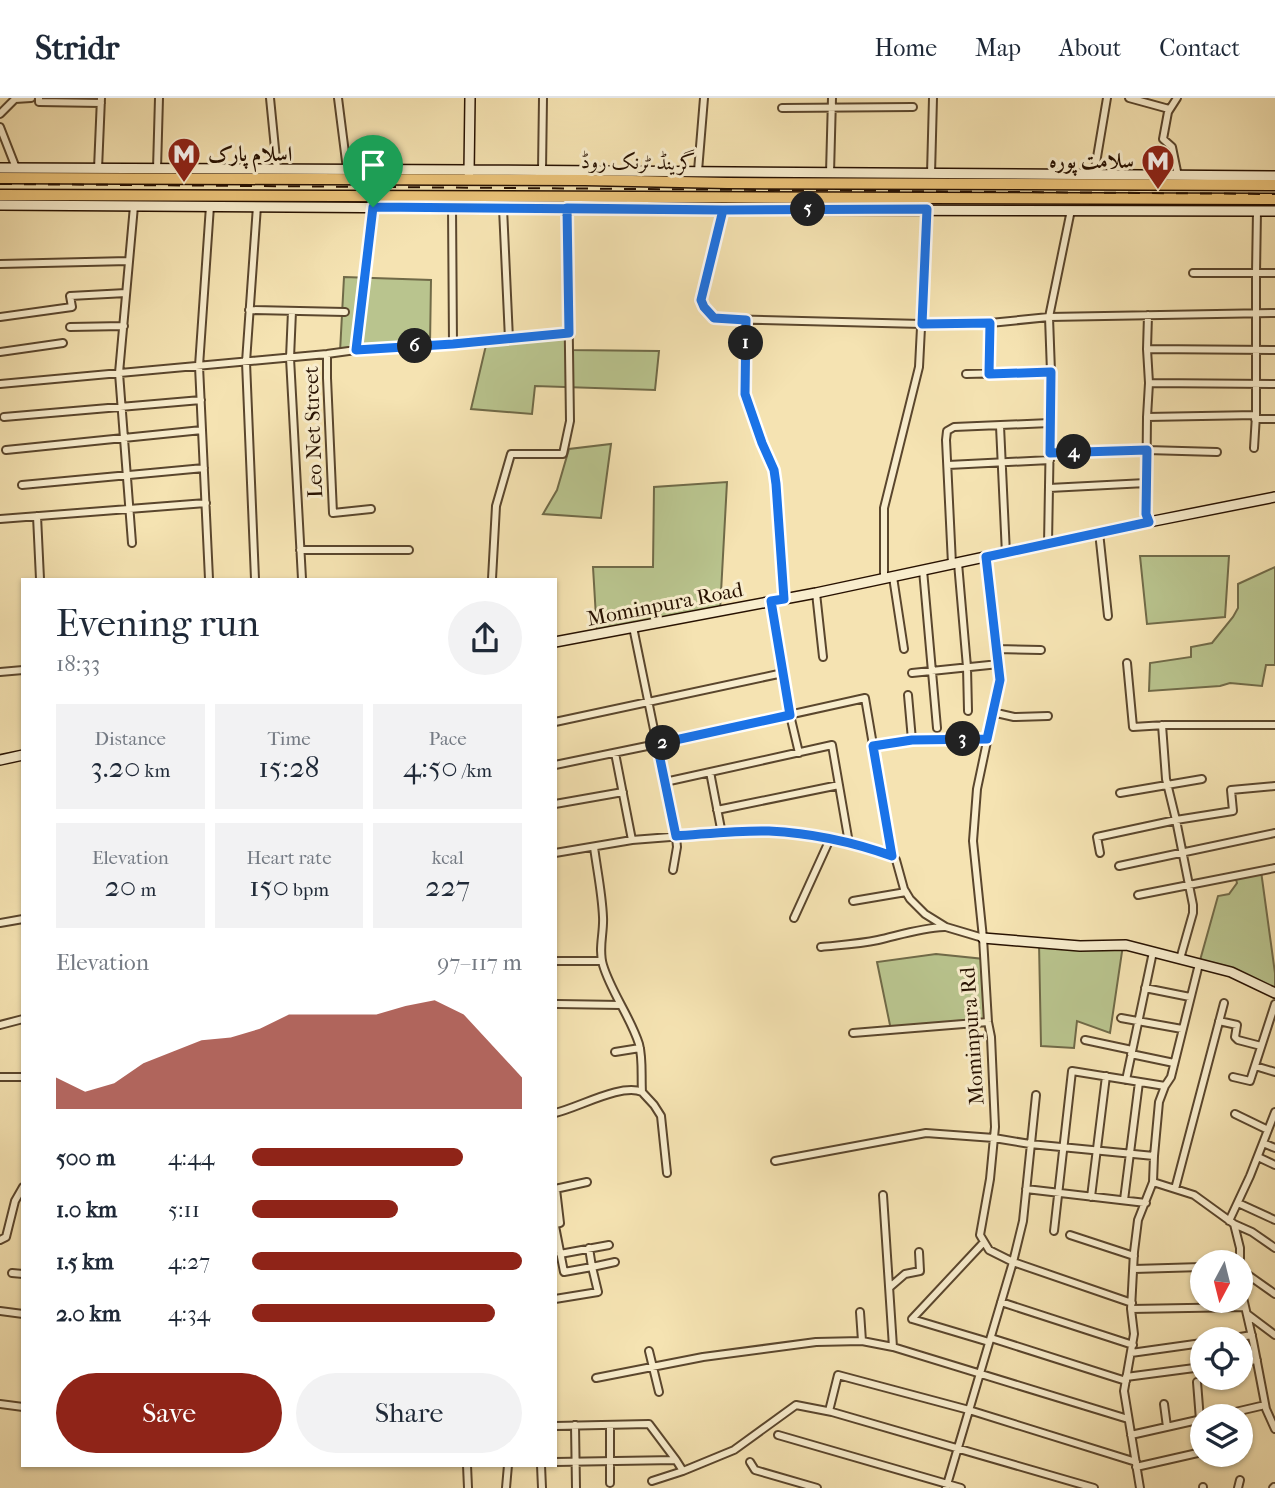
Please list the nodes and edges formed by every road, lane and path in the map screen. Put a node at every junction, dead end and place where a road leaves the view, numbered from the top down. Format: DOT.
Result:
graph roads {
  1 [pos="31,98"];
  2 [pos="39,98"];
  3 [pos="159,98"];
  4 [pos="270,98"];
  5 [pos="338,98"];
  6 [pos="470,98"];
  7 [pos="543,98"];
  8 [pos="704,98"];
  9 [pos="832,98"];
  10 [pos="933,98"];
  11 [pos="1107,98"];
  12 [pos="1129,98"];
  13 [pos="1177,98"];
  14 [pos="15,99"];
  15 [pos="101,100"];
  16 [pos="831,107"];
  17 [pos="913,107"];
  18 [pos="782,108"];
  19 [pos="1169,109"];
  20 [pos="0,114"];
  21 [pos="0,127"];
  22 [pos="0,168"];
  23 [pos="16,168"];
  24 [pos="98,169"];
  25 [pos="157,169"];
  26 [pos="277,169"];
  27 [pos="346,169"];
  28 [pos="542,170"];
  29 [pos="698,171"];
  30 [pos="830,173"];
  31 [pos="931,174"];
  32 [pos="469,175"];
  33 [pos="585,175"];
  34 [pos="1094,176"];
  35 [pos="1178,176"];
  36 [pos="1275,176"];
  37 [pos="0,178"];
  38 [pos="1025,180"];
  39 [pos="1275,185"];
  40 [pos="0,195"];
  41 [pos="585,197"];
  42 [pos="1275,199"];
  43 [pos="0,205"];
  44 [pos="134,206"];
  45 [pos="210,206"];
  46 [pos="257,206"];
  47 [pos="373,207"];
  48 [pos="452,207"];
  49 [pos="503,207"];
  50 [pos="567,208"];
  51 [pos="927,209"];
  52 [pos="723,210"];
  53 [pos="1071,210"];
  54 [pos="1257,211"];
  55 [pos="1275,211"];
  56 [pos="129,261"];
  57 [pos="0,264"];
  58 [pos="1193,273"];
  59 [pos="1256,273"];
  60 [pos="1275,273"];
  61 [pos="126,293"];
  62 [pos="249,310"];
  63 [pos="292,311"];
  64 [pos="345,312"];
  65 [pos="1256,313"];
  66 [pos="1275,313"];
  67 [pos="1148,315"];
  68 [pos="0,317"];
  69 [pos="1049,317"];
  70 [pos="746,320"];
  71 [pos="990,323"];
  72 [pos="922,324"];
  73 [pos="124,326"];
  74 [pos="70,327"];
  75 [pos="569,333"];
  76 [pos="509,339"];
  77 [pos="62,343"];
  78 [pos="453,344"];
  79 [pos="1147,349"];
  80 [pos="356,350"];
  81 [pos="1255,350"];
  82 [pos="1275,350"];
  83 [pos="0,352"];
  84 [pos="327,354"];
  85 [pos="290,358"];
  86 [pos="246,362"];
  87 [pos="199,366"];
  88 [pos="1051,372"];
  89 [pos="119,373"];
  90 [pos="967,374"];
  91 [pos="989,374"];
  92 [pos="1149,383"];
  93 [pos="0,384"];
  94 [pos="1255,384"];
  95 [pos="1275,384"];
  96 [pos="201,400"];
  97 [pos="122,407"];
  98 [pos="4,417"];
  99 [pos="1147,417"];
  100 [pos="1256,417"];
  101 [pos="1275,419"];
  102 [pos="1050,423"];
  103 [pos="1000,426"];
  104 [pos="202,430"];
  105 [pos="124,438"];
  106 [pos="1254,447"];
  107 [pos="6,450"];
  108 [pos="1147,450"];
  109 [pos="1217,452"];
  110 [pos="1050,456"];
  111 [pos="1002,463"];
  112 [pos="948,466"];
  113 [pos="204,468"];
  114 [pos="127,475"];
  115 [pos="1146,483"];
  116 [pos="22,485"];
  117 [pos="1049,488"];
  118 [pos="1275,497"];
  119 [pos="206,503"];
  120 [pos="129,509"];
  121 [pos="370,509"];
  122 [pos="37,516"];
  123 [pos="0,519"];
  124 [pos="1149,522"];
  125 [pos="1099,532"];
  126 [pos="132,544"];
  127 [pos="1048,544"];
  128 [pos="300,550"];
  129 [pos="409,550"];
  130 [pos="1006,554"];
  131 [pos="986,557"];
  132 [pos="955,564"];
  133 [pos="923,570"];
  134 [pos="40,578"];
  135 [pos="209,578"];
  136 [pos="256,578"];
  137 [pos="302,578"];
  138 [pos="492,578"];
  139 [pos="889,578"];
  140 [pos="816,593"];
  141 [pos="784,599"];
  142 [pos="771,601"];
  143 [pos="1108,616"];
  144 [pos="633,627"];
  145 [pos="557,642"];
  146 [pos="904,649"];
  147 [pos="997,649"];
  148 [pos="1041,650"];
  149 [pos="823,657"];
  150 [pos="1127,663"];
  151 [pos="999,664"];
  152 [pos="967,667"];
  153 [pos="21,670"];
  154 [pos="932,671"];
  155 [pos="0,672"];
  156 [pos="783,673"];
  157 [pos="912,673"];
  158 [pos="908,695"];
  159 [pos="649,702"];
  160 [pos="968,711"];
  161 [pos="992,712"];
  162 [pos="790,715"];
  163 [pos="1048,716"];
  164 [pos="557,722"];
  165 [pos="1162,725"];
  166 [pos="1275,725"];
  167 [pos="937,728"];
  168 [pos="987,739"];
  169 [pos="912,740"];
  170 [pos="657,744"];
  171 [pos="873,746"];
  172 [pos="615,753"];
  173 [pos="799,753"];
  174 [pos="21,755"];
  175 [pos="0,760"];
  176 [pos="557,765"];
  177 [pos="710,772"];
  178 [pos="1202,779"];
  179 [pos="665,782"];
  180 [pos="839,785"];
  181 [pos="1168,785"];
  182 [pos="1275,786"];
  183 [pos="622,792"];
  184 [pos="1120,793"];
  185 [pos="557,804"];
  186 [pos="717,810"];
  187 [pos="1176,820"];
  188 [pos="1275,833"];
  189 [pos="722,834"];
  190 [pos="676,836"];
  191 [pos="830,839"];
  192 [pos="632,840"];
  193 [pos="849,844"];
  194 [pos="594,847"];
  195 [pos="1183,852"];
  196 [pos="557,853"];
  197 [pos="1100,853"];
  198 [pos="892,856"];
  199 [pos="1119,866"];
  200 [pos="1275,868"];
  201 [pos="673,870"];
  202 [pos="1190,885"];
  203 [pos="906,892"];
  204 [pos="1138,895"];
  205 [pos="853,901"];
  206 [pos="794,918"];
  207 [pos="21,919"];
  208 [pos="0,923"];
  209 [pos="946,927"];
  210 [pos="983,938"];
  211 [pos="821,947"];
  212 [pos="1153,952"];
  213 [pos="1180,959"];
  214 [pos="557,961"];
  215 [pos="602,961"];
  216 [pos="1199,964"];
  217 [pos="1145,988"];
  218 [pos="1275,993"];
  219 [pos="1191,997"];
  220 [pos="1224,1003"];
  221 [pos="557,1004"];
  222 [pos="1275,1004"];
  223 [pos="621,1005"];
  224 [pos="1121,1018"];
  225 [pos="21,1020"];
  226 [pos="1138,1021"];
  227 [pos="1219,1021"];
  228 [pos="988,1022"];
  229 [pos="0,1025"];
  230 [pos="1182,1029"];
  231 [pos="853,1033"];
  232 [pos="1085,1040"];
  233 [pos="1261,1046"];
  234 [pos="640,1048"];
  235 [pos="615,1052"];
  236 [pos="1132,1052"];
  237 [pos="1174,1063"];
  238 [pos="1255,1066"];
  239 [pos="1275,1072"];
  240 [pos="1105,1076"];
  241 [pos="0,1077"];
  242 [pos="21,1077"];
  243 [pos="1233,1077"];
  244 [pos="1126,1080"];
  245 [pos="1139,1082"];
  246 [pos="1165,1086"];
  247 [pos="642,1092"];
  248 [pos="1036,1095"];
  249 [pos="1275,1112"];
  250 [pos="557,1113"];
  251 [pos="1234,1114"];
  252 [pos="1273,1121"];
  253 [pos="1268,1130"];
  254 [pos="994,1138"];
  255 [pos="1263,1143"];
  256 [pos="1030,1144"];
  257 [pos="1063,1148"];
  258 [pos="1275,1148"];
  259 [pos="1096,1151"];
  260 [pos="1129,1154"];
  261 [pos="1154,1156"];
  262 [pos="1258,1157"];
  263 [pos="775,1161"];
  264 [pos="1275,1165"];
  265 [pos="667,1172"];
  266 [pos="587,1182"];
  267 [pos="1153,1182"];
  268 [pos="557,1189"];
  269 [pos="1026,1189"];
  270 [pos="1175,1189"];
  271 [pos="1059,1193"];
  272 [pos="883,1195"];
  273 [pos="20,1197"];
  274 [pos="1091,1197"];
  275 [pos="1124,1200"];
  276 [pos="557,1203"];
  277 [pos="1146,1203"];
  278 [pos="1238,1203"];
  279 [pos="1275,1220"];
  280 [pos="1232,1222"];
  281 [pos="557,1224"];
  282 [pos="1054,1231"];
  283 [pos="1070,1236"];
  284 [pos="557,1237"];
  285 [pos="0,1240"];
  286 [pos="984,1242"];
  287 [pos="609,1245"];
  288 [pos="589,1248"];
  289 [pos="1275,1248"];
  290 [pos="1240,1250"];
  291 [pos="919,1252"];
  292 [pos="560,1254"];
  293 [pos="1134,1256"];
  294 [pos="615,1262"];
  295 [pos="1013,1262"];
  296 [pos="592,1266"];
  297 [pos="1190,1267"];
  298 [pos="1134,1269"];
  299 [pos="12,1273"];
  300 [pos="21,1274"];
  301 [pos="1253,1278"];
  302 [pos="890,1287"];
  303 [pos="1275,1294"];
  304 [pos="557,1299"];
  305 [pos="1002,1302"];
  306 [pos="1132,1306"];
  307 [pos="1190,1308"];
  308 [pos="0,1311"];
  309 [pos="860,1312"];
  310 [pos="1249,1313"];
  311 [pos="21,1314"];
  312 [pos="1275,1335"];
  313 [pos="990,1340"];
  314 [pos="1253,1340"];
  315 [pos="862,1341"];
  316 [pos="1133,1345"];
  317 [pos="1190,1345"];
  318 [pos="893,1347"];
  319 [pos="649,1351"];
  320 [pos="1131,1353"];
  321 [pos="1253,1360"];
  322 [pos="1257,1360"];
  323 [pos="653,1367"];
  324 [pos="1190,1369"];
  325 [pos="980,1374"];
  326 [pos="596,1378"];
  327 [pos="1126,1379"];
  328 [pos="659,1392"];
  329 [pos="0,1404"];
  330 [pos="1164,1404"];
  331 [pos="21,1407"];
  332 [pos="1266,1407"];
  333 [pos="1253,1409"];
  334 [pos="969,1410"];
  335 [pos="829,1411"];
  336 [pos="1275,1412"];
  337 [pos="1128,1419"];
  338 [pos="1190,1422"];
  339 [pos="576,1425"];
  340 [pos="610,1425"];
  341 [pos="557,1426"];
  342 [pos="1167,1427"];
  343 [pos="1275,1429"];
  344 [pos="778,1435"];
  345 [pos="1131,1436"];
  346 [pos="958,1449"];
  347 [pos="1190,1454"];
  348 [pos="676,1460"];
  349 [pos="611,1461"];
  350 [pos="557,1462"];
  351 [pos="576,1462"];
  352 [pos="750,1462"];
  353 [pos="1136,1464"];
  354 [pos="467,1467"];
  355 [pos="508,1467"];
  356 [pos="541,1467"];
  357 [pos="683,1471"];
  358 [pos="1240,1480"];
  359 [pos="652,1481"];
  360 [pos="610,1483"];
  361 [pos="946,1486"];
  362 [pos="468,1488"];
  363 [pos="506,1488"];
  364 [pos="542,1488"];
  365 [pos="576,1488"];
  366 [pos="817,1488"];
  367 [pos="961,1488"];
  368 [pos="1094,1488"];
  369 [pos="1140,1488"];
  370 [pos="1238,1488"];
  1 -- 14 [label="street"];
  2 -- 15 [label="street"];
  3 -- 25 [label="street"];
  4 -- 26 [label="street"];
  5 -- 27 [label="street"];
  6 -- 32 [label="street"];
  7 -- 28 [label="street"];
  8 -- 29 [label="street"];
  9 -- 16 [label="street"];
  10 -- 31 [label="street"];
  11 -- 34 [label="street"];
  12 -- 19 [label="street"];
  13 -- 19 [label="street"];
  14 -- 20 [label="street"];
  15 -- 24 [label="street"];
  16 -- 17 [label="street"];
  16 -- 18 [label="street"];
  16 -- 30 [label="street"];
  19 -- 35 [label="street"];
  21 -- 23 [label="street"];
  22 -- 23 [label="street"];
  23 -- 24 [label="street"];
  24 -- 25 [label="street"];
  25 -- 26 [label="street"];
  26 -- 27 [label="street"];
  27 -- 32 [label="street"];
  28 -- 32 [label="street"];
  28 -- 33 [label="street"];
  29 -- 30 [label="street"];
  29 -- 33 [label="street"];
  30 -- 31 [label="street"];
  31 -- 38 [label="street"];
  32 -- 33 [label="main road, گرینڈ ٹرنک روڈ"];
  32 -- 37 [label="main road, گرینڈ ٹرنک روڈ"];
  33 -- 38 [label="main road, گرینڈ ٹرنک روڈ"];
  33 -- 41 [label="main road"];
  34 -- 35 [label="street"];
  34 -- 38 [label="street"];
  35 -- 36 [label="street"];
  38 -- 39 [label="main road, گرینڈ ٹرنک روڈ"];
  40 -- 41 [label="main road, گرینڈ ٹرنک روڈ"];
  41 -- 42 [label="main road, گرینڈ ٹرنک روڈ"];
  43 -- 44 [label="street"];
  44 -- 45 [label="street"];
  44 -- 56 [label="street"];
  45 -- 46 [label="street"];
  45 -- 87 [label="street"];
  46 -- 47 [label="street"];
  46 -- 62 [label="street"];
  47 -- 48 [label="street"];
  47 -- 80 [label="street"];
  48 -- 49 [label="street"];
  48 -- 78 [label="street"];
  49 -- 50 [label="street"];
  49 -- 76 [label="street"];
  50 -- 52 [label="street"];
  50 -- 75 [label="street"];
  51 -- 52 [label="street"];
  51 -- 53 [label="street"];
  51 -- 72 [label="street"];
  52 -- 70 [label="street"];
  53 -- 54 [label="street"];
  53 -- 69 [label="street"];
  54 -- 55 [label="street"];
  54 -- 59 [label="street"];
  56 -- 57 [label="street"];
  56 -- 61 [label="street"];
  58 -- 59 [label="street"];
  59 -- 60 [label="street"];
  59 -- 65 [label="street"];
  61 -- 68 [label="street"];
  61 -- 73 [label="street"];
  62 -- 63 [label="street"];
  62 -- 86 [label="street"];
  63 -- 64 [label="street"];
  63 -- 85 [label="street"];
  65 -- 66 [label="street"];
  65 -- 67 [label="street"];
  65 -- 81 [label="street"];
  67 -- 69 [label="street"];
  67 -- 79 [label="street"];
  69 -- 71 [label="street"];
  69 -- 88 [label="street"];
  70 -- 72 [label="street"];
  70 -- 141 [label="street"];
  71 -- 72 [label="street"];
  71 -- 91 [label="street"];
  72 -- 139 [label="street"];
  73 -- 74 [label="street"];
  73 -- 89 [label="street"];
  75 -- 76 [label="street"];
  75 -- 138 [label="street"];
  76 -- 78 [label="street"];
  77 -- 83 [label="street"];
  78 -- 80 [label="street"];
  79 -- 81 [label="street"];
  79 -- 92 [label="street"];
  80 -- 84 [label="street"];
  81 -- 82 [label="street"];
  81 -- 94 [label="street"];
  84 -- 85 [label="street"];
  84 -- 121 [label="street, Leo Net Street"];
  85 -- 86 [label="street"];
  85 -- 128 [label="street"];
  86 -- 87 [label="street"];
  86 -- 136 [label="street"];
  87 -- 89 [label="street"];
  87 -- 96 [label="street"];
  88 -- 91 [label="street"];
  88 -- 102 [label="street"];
  89 -- 93 [label="street"];
  89 -- 97 [label="street"];
  90 -- 91 [label="street"];
  92 -- 94 [label="street"];
  92 -- 99 [label="street"];
  94 -- 95 [label="street"];
  94 -- 100 [label="street"];
  96 -- 97 [label="street"];
  96 -- 104 [label="street"];
  97 -- 98 [label="street"];
  97 -- 105 [label="street"];
  99 -- 100 [label="street"];
  99 -- 108 [label="street"];
  100 -- 101 [label="street"];
  100 -- 106 [label="street"];
  102 -- 103 [label="street"];
  102 -- 110 [label="street"];
  103 -- 111 [label="street"];
  103 -- 112 [label="street"];
  104 -- 105 [label="street"];
  104 -- 113 [label="street"];
  105 -- 107 [label="street"];
  105 -- 114 [label="street"];
  108 -- 109 [label="street"];
  108 -- 110 [label="street"];
  108 -- 115 [label="street"];
  110 -- 111 [label="street"];
  110 -- 117 [label="street"];
  111 -- 112 [label="street"];
  111 -- 130 [label="street"];
  112 -- 132 [label="street"];
  113 -- 114 [label="street"];
  113 -- 119 [label="street"];
  114 -- 116 [label="street"];
  114 -- 120 [label="street"];
  115 -- 117 [label="street"];
  115 -- 124 [label="street"];
  117 -- 127 [label="street"];
  118 -- 124 [label="street, Mominpura Road"];
  119 -- 120 [label="street"];
  119 -- 135 [label="street"];
  120 -- 122 [label="street"];
  120 -- 126 [label="street"];
  122 -- 123 [label="street"];
  122 -- 134 [label="street"];
  124 -- 125 [label="street, Mominpura Road"];
  125 -- 127 [label="street, Mominpura Road"];
  125 -- 143 [label="street"];
  127 -- 130 [label="street, Mominpura Road"];
  128 -- 129 [label="street"];
  128 -- 137 [label="street"];
  130 -- 131 [label="street, Mominpura Road"];
  131 -- 132 [label="street, Mominpura Road"];
  131 -- 147 [label="street, Mominpura Rd"];
  132 -- 133 [label="street, Mominpura Road"];
  132 -- 152 [label="street"];
  133 -- 139 [label="street, Mominpura Road"];
  133 -- 154 [label="street"];
  139 -- 140 [label="street, Mominpura Road"];
  139 -- 146 [label="street"];
  140 -- 141 [label="street, Mominpura Road"];
  140 -- 149 [label="street"];
  141 -- 142 [label="street, Mominpura Road"];
  142 -- 144 [label="street, Mominpura Road"];
  142 -- 156 [label="street"];
  144 -- 145 [label="street, Mominpura Road"];
  144 -- 159 [label="street"];
  147 -- 148 [label="street"];
  147 -- 151 [label="street, Mominpura Rd"];
  150 -- 165 [label="street"];
  151 -- 152 [label="street"];
  151 -- 161 [label="street, Mominpura Rd"];
  152 -- 154 [label="street"];
  152 -- 160 [label="street"];
  153 -- 155 [label="street"];
  154 -- 157 [label="street"];
  154 -- 167 [label="street"];
  156 -- 159 [label="street"];
  156 -- 162 [label="street"];
  158 -- 169 [label="street"];
  159 -- 164 [label="street"];
  159 -- 170 [label="street"];
  161 -- 163 [label="street"];
  161 -- 168 [label="street, Mominpura Rd"];
  162 -- 170 [label="street"];
  162 -- 171 [label="street"];
  162 -- 173 [label="street"];
  165 -- 166 [label="street"];
  165 -- 181 [label="street"];
  168 -- 169 [label="street"];
  168 -- 210 [label="street, Mominpura Rd"];
  169 -- 171 [label="street"];
  170 -- 172 [label="street"];
  170 -- 179 [label="street"];
  171 -- 198 [label="street"];
  172 -- 176 [label="street"];
  172 -- 183 [label="street"];
  173 -- 177 [label="street"];
  173 -- 180 [label="street"];
  174 -- 175 [label="street"];
  177 -- 179 [label="street"];
  177 -- 186 [label="street"];
  178 -- 181 [label="street"];
  179 -- 190 [label="street"];
  180 -- 186 [label="street"];
  180 -- 193 [label="street"];
  181 -- 184 [label="street"];
  181 -- 187 [label="street"];
  182 -- 187 [label="street"];
  183 -- 185 [label="street"];
  183 -- 192 [label="street"];
  186 -- 189 [label="street"];
  187 -- 195 [label="street"];
  187 -- 197 [label="street"];
  188 -- 195 [label="street"];
  189 -- 190 [label="street"];
  189 -- 191 [label="street"];
  190 -- 192 [label="street"];
  190 -- 201 [label="street"];
  191 -- 193 [label="street"];
  191 -- 206 [label="street"];
  192 -- 194 [label="street"];
  193 -- 198 [label="street"];
  194 -- 196 [label="street"];
  194 -- 215 [label="street"];
  195 -- 199 [label="street"];
  195 -- 202 [label="street"];
  198 -- 203 [label="street"];
  200 -- 202 [label="street"];
  202 -- 204 [label="street"];
  202 -- 213 [label="street"];
  203 -- 205 [label="street"];
  203 -- 209 [label="street"];
  207 -- 208 [label="street"];
  209 -- 210 [label="street"];
  209 -- 211 [label="street"];
  210 -- 212 [label="street"];
  210 -- 228 [label="street, Mominpura Rd"];
  212 -- 213 [label="street"];
  212 -- 217 [label="street"];
  213 -- 216 [label="street"];
  214 -- 215 [label="street"];
  215 -- 223 [label="street"];
  216 -- 218 [label="street"];
  216 -- 219 [label="street"];
  217 -- 219 [label="street"];
  217 -- 226 [label="street"];
  219 -- 230 [label="street"];
  220 -- 227 [label="street"];
  221 -- 223 [label="street"];
  222 -- 233 [label="street"];
  223 -- 234 [label="street"];
  224 -- 226 [label="street"];
  225 -- 229 [label="street"];
  226 -- 230 [label="street"];
  226 -- 236 [label="street"];
  227 -- 233 [label="street"];
  227 -- 270 [label="street"];
  228 -- 231 [label="street"];
  228 -- 254 [label="street, Mominpura Rd"];
  230 -- 237 [label="street"];
  232 -- 236 [label="street"];
  233 -- 238 [label="street"];
  234 -- 235 [label="street"];
  234 -- 247 [label="street"];
  236 -- 237 [label="street"];
  236 -- 244 [label="street"];
  237 -- 246 [label="street"];
  238 -- 239 [label="street"];
  238 -- 243 [label="street"];
  240 -- 244 [label="street"];
  240 -- 257 [label="street"];
  240 -- 259 [label="street"];
  241 -- 242 [label="street"];
  244 -- 245 [label="street"];
  245 -- 246 [label="street"];
  245 -- 260 [label="street"];
  246 -- 261 [label="street"];
  247 -- 250 [label="street"];
  247 -- 265 [label="street"];
  248 -- 256 [label="street"];
  249 -- 252 [label="street"];
  251 -- 253 [label="street"];
  252 -- 253 [label="street"];
  253 -- 255 [label="street"];
  254 -- 256 [label="street"];
  254 -- 263 [label="street"];
  254 -- 286 [label="street, Mominpura Rd"];
  255 -- 258 [label="street"];
  255 -- 262 [label="street"];
  256 -- 257 [label="street"];
  256 -- 269 [label="street"];
  257 -- 259 [label="street"];
  257 -- 271 [label="street"];
  259 -- 260 [label="street"];
  259 -- 274 [label="street"];
  260 -- 261 [label="street"];
  260 -- 275 [label="street"];
  261 -- 267 [label="street"];
  262 -- 264 [label="street"];
  262 -- 278 [label="street"];
  266 -- 268 [label="street"];
  267 -- 270 [label="street"];
  267 -- 277 [label="street"];
  269 -- 271 [label="street"];
  269 -- 295 [label="street"];
  270 -- 280 [label="street"];
  271 -- 274 [label="street"];
  271 -- 282 [label="street"];
  272 -- 302 [label="street"];
  273 -- 285 [label="street"];
  274 -- 275 [label="street"];
  275 -- 277 [label="street"];
  276 -- 281 [label="street"];
  277 -- 293 [label="street"];
  278 -- 279 [label="street"];
  278 -- 280 [label="street"];
  280 -- 289 [label="street"];
  280 -- 290 [label="street"];
  283 -- 293 [label="street"];
  284 -- 292 [label="street"];
  286 -- 295 [label="street"];
  286 -- 313 [label="street"];
  287 -- 288 [label="street"];
  288 -- 292 [label="street"];
  288 -- 296 [label="street"];
  291 -- 302 [label="street"];
  292 -- 296 [label="street"];
  293 -- 298 [label="street"];
  294 -- 296 [label="street"];
  295 -- 305 [label="street"];
  295 -- 306 [label="street"];
  296 -- 304 [label="street"];
  297 -- 298 [label="street"];
  298 -- 306 [label="street"];
  299 -- 300 [label="street"];
  301 -- 303 [label="street"];
  302 -- 318 [label="street"];
  305 -- 313 [label="street"];
  305 -- 316 [label="street"];
  306 -- 307 [label="street"];
  306 -- 316 [label="street"];
  308 -- 311 [label="street"];
  309 -- 315 [label="street"];
  310 -- 312 [label="street"];
  313 -- 325 [label="street"];
  313 -- 327 [label="street"];
  314 -- 322 [label="street"];
  315 -- 318 [label="street"];
  315 -- 323 [label="street"];
  316 -- 320 [label="street"];
  317 -- 320 [label="street"];
  318 -- 325 [label="street"];
  319 -- 323 [label="street"];
  320 -- 327 [label="street"];
  321 -- 322 [label="street"];
  322 -- 332 [label="street"];
  323 -- 326 [label="street"];
  323 -- 328 [label="street"];
  324 -- 327 [label="street"];
  325 -- 334 [label="street"];
  325 -- 337 [label="street"];
  327 -- 337 [label="street"];
  329 -- 331 [label="street"];
  330 -- 342 [label="street"];
  332 -- 333 [label="street"];
  332 -- 336 [label="street"];
  332 -- 343 [label="street"];
  334 -- 335 [label="street"];
  334 -- 346 [label="street"];
  334 -- 353 [label="street"];
  335 -- 346 [label="street"];
  335 -- 357 [label="street"];
  337 -- 345 [label="street"];
  338 -- 342 [label="street"];
  339 -- 340 [label="street"];
  339 -- 341 [label="street"];
  339 -- 351 [label="street"];
  340 -- 348 [label="street"];
  340 -- 349 [label="street"];
  342 -- 345 [label="street"];
  344 -- 361 [label="street"];
  345 -- 353 [label="street"];
  346 -- 361 [label="street"];
  346 -- 368 [label="street"];
  347 -- 353 [label="street"];
  348 -- 349 [label="street"];
  348 -- 357 [label="street"];
  349 -- 351 [label="street"];
  349 -- 360 [label="street"];
  350 -- 351 [label="street"];
  351 -- 365 [label="street"];
  352 -- 366 [label="street"];
  353 -- 369 [label="street"];
  354 -- 362 [label="street"];
  355 -- 363 [label="street"];
  356 -- 364 [label="street"];
  357 -- 359 [label="street"];
  358 -- 370 [label="street"];
  361 -- 367 [label="street"];
}
